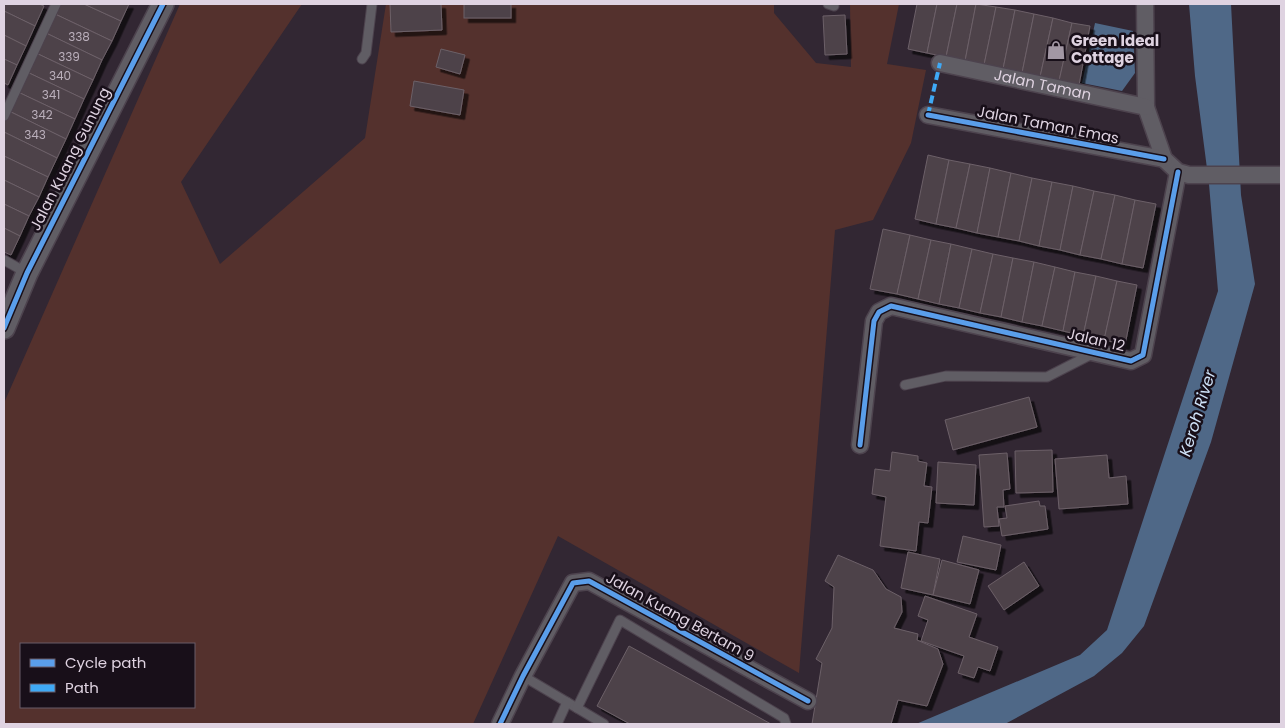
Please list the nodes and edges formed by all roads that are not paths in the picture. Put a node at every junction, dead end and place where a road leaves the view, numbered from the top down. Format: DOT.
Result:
graph roads {
  1 [pos="56,4"];
  2 [pos="163,4"];
  3 [pos="372,4"];
  4 [pos="1145,4"];
  5 [pos="362,59"];
  6 [pos="940,63"];
  7 [pos="1146,108"];
  8 [pos="928,115"];
  9 [pos="4,116"];
  10 [pos="1164,159"];
  11 [pos="1184,174"];
  12 [pos="1281,175"];
  13 [pos="4,260"];
  14 [pos="27,272"];
  15 [pos="4,328"];
  16 [pos="1095,353"];
  17 [pos="905,385"];
  18 [pos="860,445"];
  19 [pos="523,676"];
  20 [pos="808,701"];
  21 [pos="567,702"];
  22 [pos="577,708"];
  23 [pos="500,724"];
  24 [pos="557,724"];
  25 [pos="604,724"];
  26 [pos="786,724"];
  1 -- 9 [label="lane"];
  2 -- 14 [label="street, Jalan Kuang Gunung"];
  3 -- 5 [label="lane"];
  4 -- 7 [label="street"];
  6 -- 7 [label="street, Jalan Taman"];
  7 -- 10 [label="street"];
  8 -- 10 [label="street, Jalan Taman Emas"];
  10 -- 11 [label="street"];
  11 -- 12 [label="street"];
  11 -- 16 [label="street, Jalan 12"];
  13 -- 14 [label="lane"];
  14 -- 15 [label="street, Jalan Kuang Gunung"];
  16 -- 17 [label="lane"];
  16 -- 18 [label="street, Jalan 12"];
  19 -- 20 [label="street, Jalan Kuang Bertam 9"];
  19 -- 21 [label="lane"];
  19 -- 23 [label="street, Jalan Kuang Bertam 9"];
  21 -- 22 [label="lane"];
  21 -- 24 [label="lane"];
  22 -- 25 [label="lane"];
  22 -- 26 [label="lane"];
}
